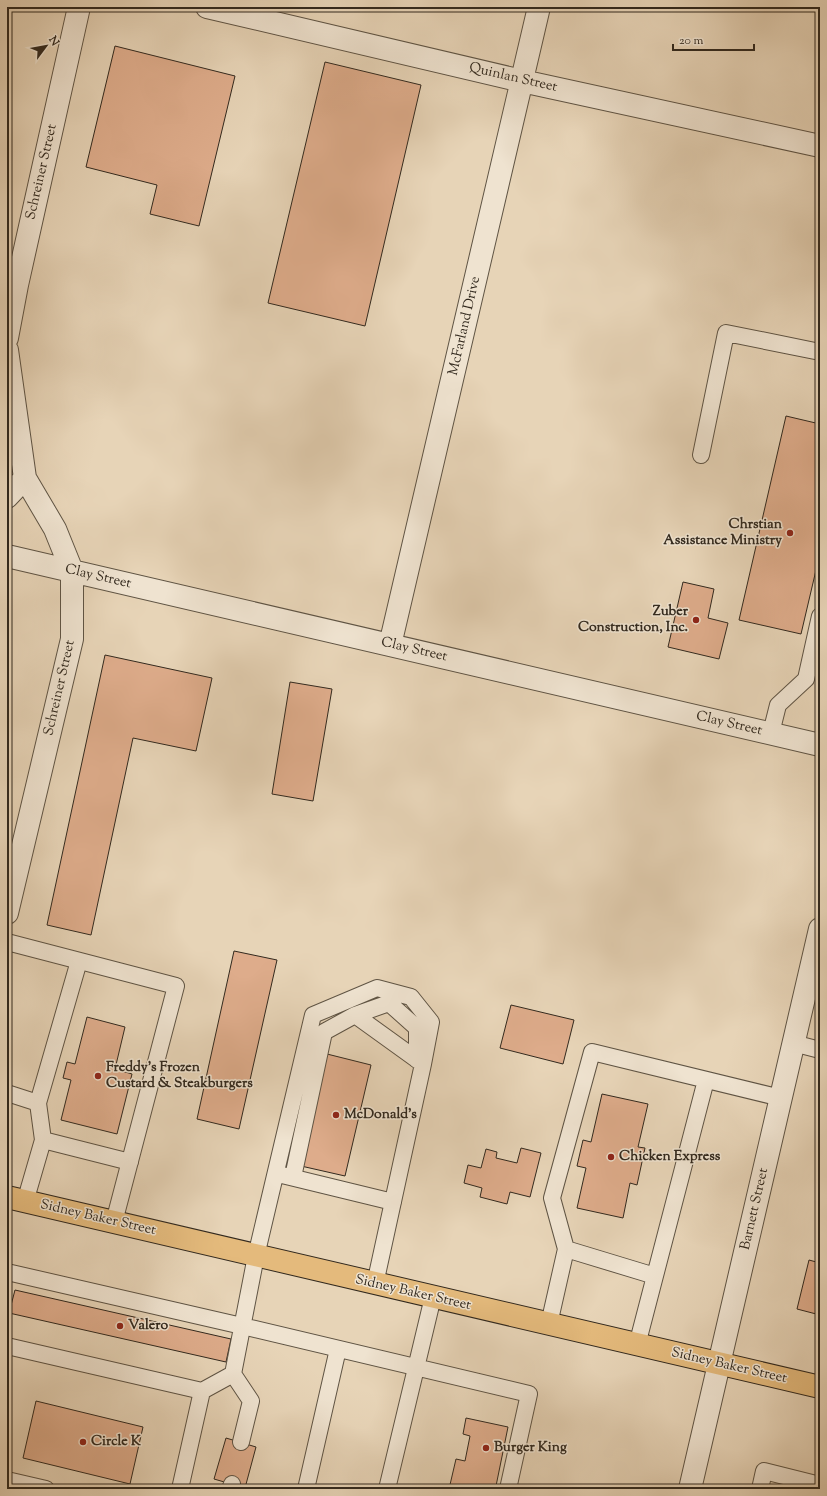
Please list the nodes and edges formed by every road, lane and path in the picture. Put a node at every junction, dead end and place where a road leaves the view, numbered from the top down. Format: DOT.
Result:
graph roads {
  1 [pos="80,7"];
  2 [pos="207,7"];
  3 [pos="539,7"];
  4 [pos="522,81"];
  5 [pos="820,146"];
  6 [pos="7,338"];
  7 [pos="7,350"];
  8 [pos="820,352"];
  9 [pos="701,455"];
  10 [pos="25,478"];
  11 [pos="7,497"];
  12 [pos="7,556"];
  13 [pos="72,571"];
  14 [pos="820,616"];
  15 [pos="390,644"];
  16 [pos="772,734"];
  17 [pos="820,745"];
  18 [pos="7,914"];
  19 [pos="820,929"];
  20 [pos="7,942"];
  21 [pos="78,961"];
  22 [pos="355,1015"];
  23 [pos="793,1043"];
  24 [pos="820,1050"];
  25 [pos="420,1062"];
  26 [pos="706,1080"];
  27 [pos="7,1093"];
  28 [pos="781,1098"];
  29 [pos="38,1103"];
  30 [pos="43,1140"];
  31 [pos="130,1162"];
  32 [pos="276,1173"];
  33 [pos="293,1177"];
  34 [pos="16,1199"];
  35 [pos="393,1202"];
  36 [pos="114,1222"];
  37 [pos="566,1249"];
  38 [pos="256,1256"];
  39 [pos="7,1272"];
  40 [pos="655,1276"];
  41 [pos="375,1284"];
  42 [pos="433,1297"];
  43 [pos="549,1324"];
  44 [pos="242,1326"];
  45 [pos="637,1345"];
  46 [pos="7,1346"];
  47 [pos="338,1349"];
  48 [pos="719,1364"];
  49 [pos="416,1367"];
  50 [pos="233,1374"];
  51 [pos="820,1387"];
  52 [pos="202,1391"];
  53 [pos="241,1442"];
  54 [pos="7,1480"];
  55 [pos="820,1485"];
  56 [pos="46,1489"];
  57 [pos="180,1489"];
  58 [pos="306,1489"];
  59 [pos="387,1489"];
  60 [pos="508,1489"];
  61 [pos="690,1489"];
  62 [pos="760,1489"];
  1 -- 6 [label="street, Schreiner Street"];
  2 -- 4 [label="street, Quinlan Street"];
  3 -- 4 [label="street, McFarland Drive"];
  4 -- 5 [label="street, Quinlan Street"];
  4 -- 15 [label="street, McFarland Drive"];
  7 -- 10 [label="street, Schreiner Street"];
  8 -- 9 [label="lane"];
  10 -- 11 [label="street"];
  10 -- 13 [label="street, Schreiner Street"];
  12 -- 13 [label="street, Clay Street"];
  13 -- 15 [label="street, Clay Street"];
  13 -- 18 [label="street, Schreiner Street"];
  14 -- 16 [label="lane"];
  15 -- 16 [label="street, Clay Street"];
  16 -- 17 [label="street, Clay Street"];
  19 -- 23 [label="street, Barnett Street"];
  20 -- 21 [label="lane"];
  21 -- 29 [label="lane"];
  21 -- 31 [label="lane"];
  22 -- 25 [label="lane"];
  22 -- 25 [label="lane"];
  22 -- 33 [label="lane"];
  23 -- 24 [label="lane"];
  23 -- 28 [label="street, Barnett Street"];
  25 -- 32 [label="lane"];
  25 -- 35 [label="lane"];
  26 -- 28 [label="lane"];
  26 -- 37 [label="lane"];
  26 -- 40 [label="lane"];
  27 -- 29 [label="lane"];
  28 -- 48 [label="street, Barnett Street"];
  29 -- 30 [label="lane"];
  30 -- 31 [label="lane"];
  30 -- 34 [label="lane"];
  31 -- 36 [label="lane"];
  32 -- 33 [label="lane"];
  32 -- 38 [label="lane"];
  33 -- 35 [label="lane"];
  34 -- 36 [label="main road, Sidney Baker Street"];
  35 -- 41 [label="lane"];
  36 -- 38 [label="main road, Sidney Baker Street"];
  37 -- 40 [label="lane"];
  37 -- 43 [label="lane"];
  38 -- 41 [label="main road, Sidney Baker Street"];
  38 -- 44 [label="lane"];
  39 -- 44 [label="lane"];
  40 -- 45 [label="lane"];
  41 -- 42 [label="main road, Sidney Baker Street"];
  42 -- 43 [label="main road, Sidney Baker Street"];
  42 -- 49 [label="lane"];
  43 -- 45 [label="main road, Sidney Baker Street"];
  44 -- 47 [label="lane"];
  44 -- 50 [label="lane"];
  45 -- 48 [label="main road, Sidney Baker Street"];
  46 -- 52 [label="lane"];
  47 -- 49 [label="lane"];
  47 -- 58 [label="lane"];
  48 -- 51 [label="main road, Sidney Baker Street"];
  48 -- 61 [label="street, Barnett Street"];
  49 -- 59 [label="lane"];
  49 -- 60 [label="lane"];
  50 -- 52 [label="lane"];
  50 -- 53 [label="lane"];
  52 -- 57 [label="lane"];
  54 -- 56 [label="lane"];
  55 -- 62 [label="lane"];
}
